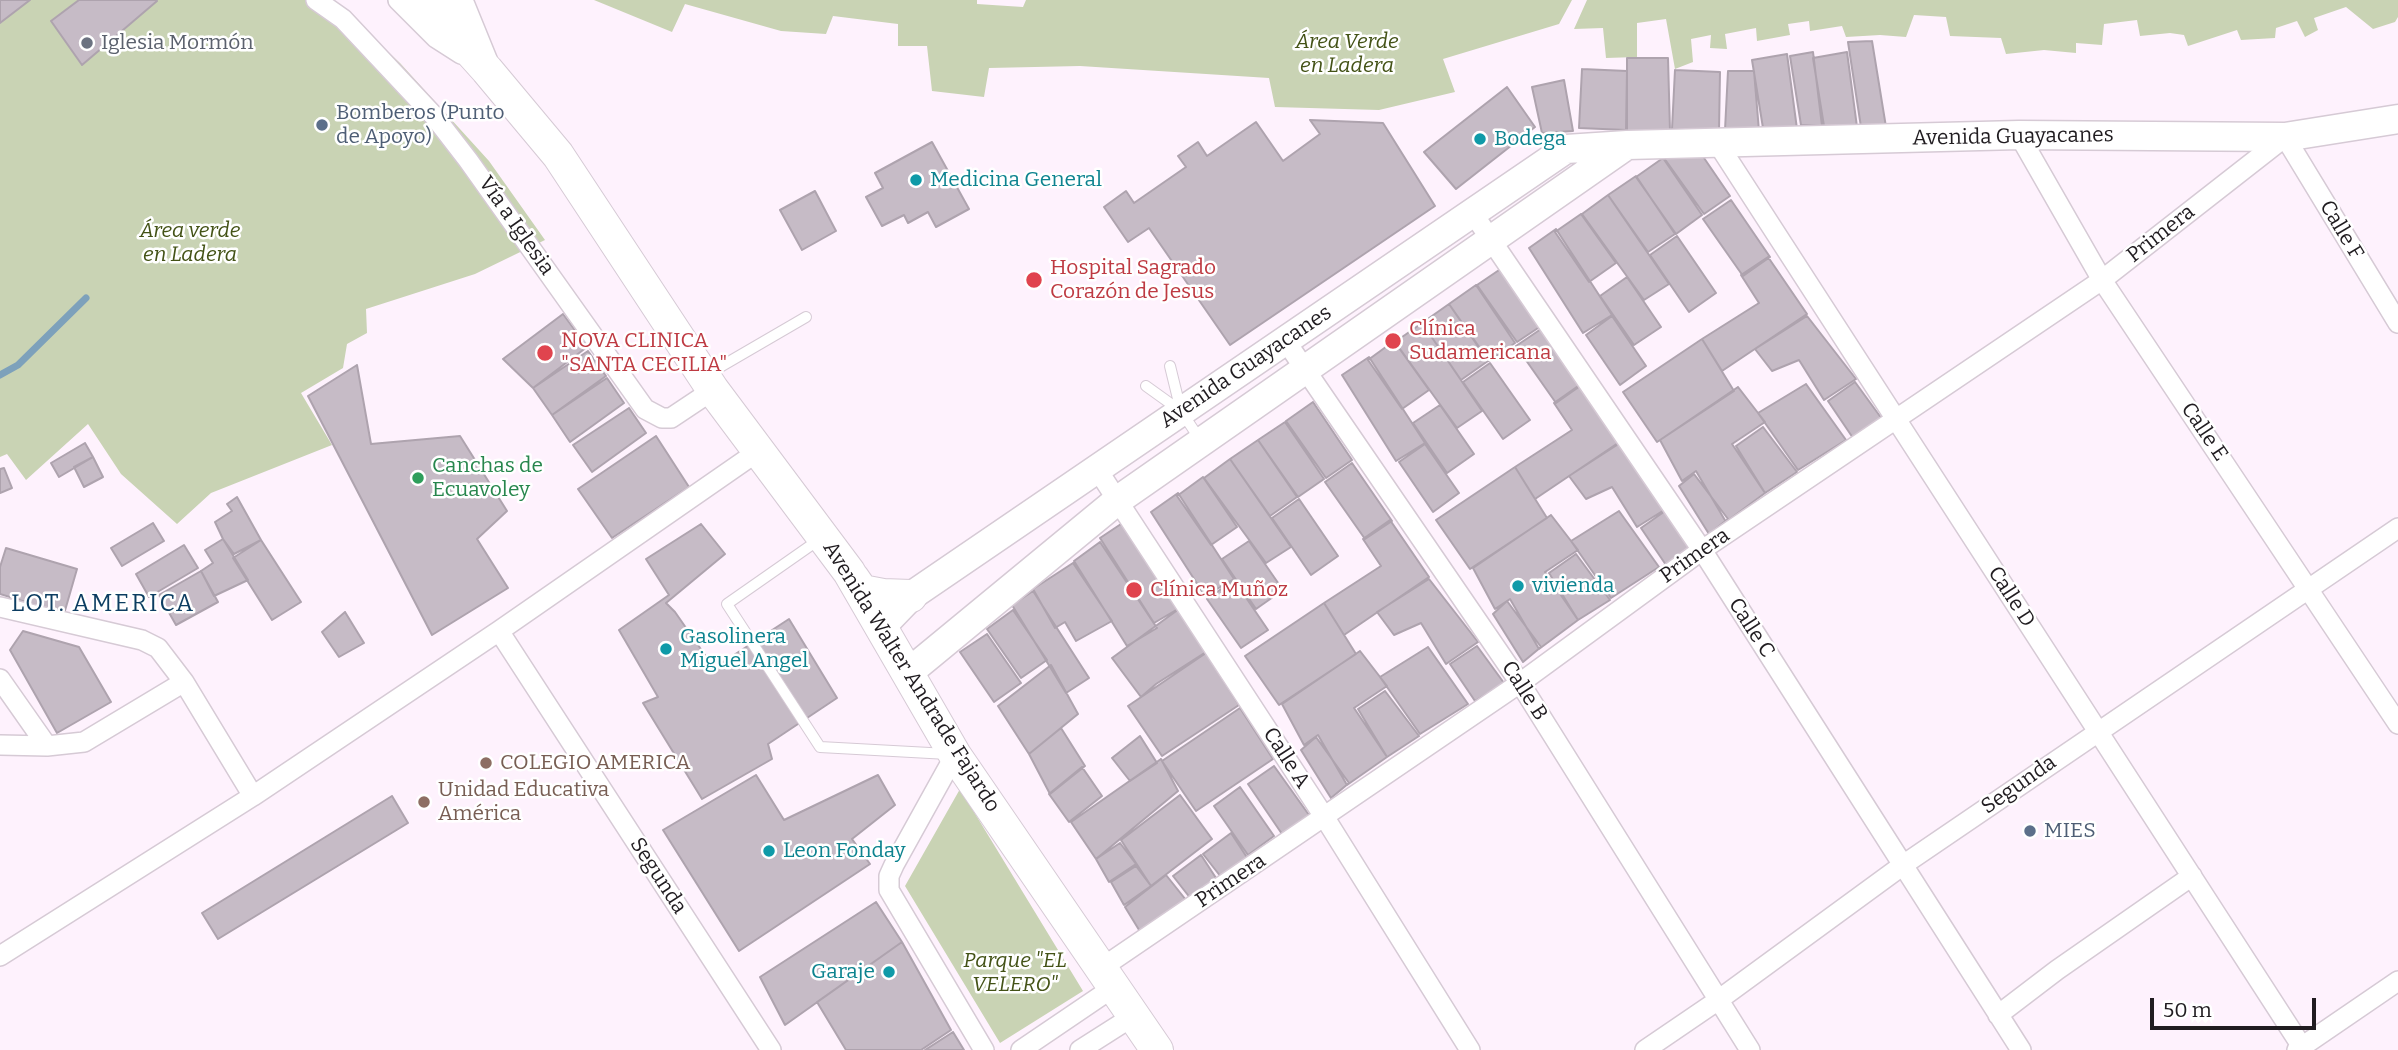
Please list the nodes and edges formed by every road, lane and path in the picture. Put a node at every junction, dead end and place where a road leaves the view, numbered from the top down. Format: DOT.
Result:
graph roads {
  1 [pos="316,0"];
  2 [pos="398,0"];
  3 [pos="424,0"];
  4 [pos="453,0"];
  5 [pos="477,59"];
  6 [pos="2398,119"];
  7 [pos="2020,135"];
  8 [pos="2285,137"];
  9 [pos="1718,144"];
  10 [pos="1627,145"];
  11 [pos="1472,212"];
  12 [pos="1492,239"];
  13 [pos="2102,280"];
  14 [pos="806,317"];
  15 [pos="2398,323"];
  16 [pos="1286,340"];
  17 [pos="1170,366"];
  18 [pos="1304,370"];
  19 [pos="709,383"];
  20 [pos="1146,386"];
  21 [pos="1181,411"];
  22 [pos="1895,418"];
  23 [pos="1201,442"];
  24 [pos="760,450"];
  25 [pos="1097,469"];
  26 [pos="1118,500"];
  27 [pos="2398,528"];
  28 [pos="824,536"];
  29 [pos="1702,550"];
  30 [pos="849,572"];
  31 [pos="2309,589"];
  32 [pos="911,596"];
  33 [pos="0,607"];
  34 [pos="882,626"];
  35 [pos="499,631"];
  36 [pos="908,673"];
  37 [pos="0,679"];
  38 [pos="184,682"];
  39 [pos="1521,683"];
  40 [pos="2398,724"];
  41 [pos="2098,731"];
  42 [pos="0,746"];
  43 [pos="47,746"];
  44 [pos="955,755"];
  45 [pos="253,796"];
  46 [pos="1325,818"];
  47 [pos="1903,865"];
  48 [pos="2192,876"];
  49 [pos="0,956"];
  50 [pos="1107,978"];
  51 [pos="2398,981"];
  52 [pos="1717,1001"];
  53 [pos="1135,1015"];
  54 [pos="1998,1015"];
  55 [pos="2301,1049"];
  56 [pos="771,1050"];
  57 [pos="984,1050"];
  58 [pos="1021,1050"];
  59 [pos="1080,1050"];
  60 [pos="1157,1050"];
  61 [pos="1470,1050"];
  62 [pos="1645,1050"];
  63 [pos="1749,1050"];
  64 [pos="2021,1050"];
  1 -- 19 [label="street, Vía a Iglesia"];
  2 -- 5 [label="street, Avenida Walter Andrade Fajardo"];
  3 -- 5 [label="main road, Avenida Walter Andrade Fajardo"];
  4 -- 5 [label="street, Avenida Walter Andrade Fajardo"];
  5 -- 19 [label="main road, Avenida Walter Andrade Fajardo"];
  6 -- 8 [label="street, Avenida Guayacanes"];
  7 -- 8 [label="street, Avenida Guayacanes"];
  7 -- 9 [label="street, Avenida Guayacanes"];
  7 -- 13 [label="street, Calle E"];
  8 -- 13 [label="street, Primera"];
  8 -- 15 [label="street, Calle F"];
  9 -- 10 [label="street, Avenida Guayacanes"];
  9 -- 22 [label="street, Calle D"];
  10 -- 11 [label="street, Avenida Guayacanes"];
  10 -- 12 [label="street, Avenida Guayacanes"];
  11 -- 12 [label="street, Calle C"];
  11 -- 16 [label="street, Avenida Guayacanes"];
  12 -- 18 [label="street, Avenida Guayacanes"];
  12 -- 29 [label="street, Calle C"];
  13 -- 22 [label="street, Primera"];
  13 -- 31 [label="street, Calle E"];
  14 -- 19 [label="lane"];
  16 -- 18 [label="street, Calle B"];
  16 -- 21 [label="street, Avenida Guayacanes"];
  17 -- 21 [label="lane"];
  18 -- 23 [label="street, Avenida Guayacanes"];
  18 -- 39 [label="street, Calle B"];
  19 -- 24 [label="main road, Avenida Walter Andrade Fajardo"];
  20 -- 21 [label="lane"];
  21 -- 23 [label="lane"];
  21 -- 25 [label="street, Avenida Guayacanes"];
  22 -- 29 [label="street, Primera"];
  22 -- 41 [label="street, Calle D"];
  23 -- 26 [label="street, Avenida Guayacanes"];
  24 -- 28 [label="main road, Avenida Walter Andrade Fajardo"];
  24 -- 35 [label="street"];
  25 -- 26 [label="street, Calle A"];
  25 -- 32 [label="street, Avenida Guayacanes"];
  26 -- 36 [label="street, Avenida Guayacanes"];
  26 -- 46 [label="street, Calle A"];
  27 -- 31 [label="street, Segunda"];
  28 -- 30 [label="main road, Avenida Walter Andrade Fajardo"];
  28 -- 44 [label="lane"];
  29 -- 39 [label="street, Primera"];
  29 -- 47 [label="street, Calle C"];
  30 -- 32 [label="main road"];
  30 -- 34 [label="main road, Avenida Walter Andrade Fajardo"];
  31 -- 40 [label="street, Calle E"];
  31 -- 41 [label="street, Segunda"];
  32 -- 34 [label="street, Avenida Guayacanes"];
  33 -- 38 [label="street"];
  34 -- 36 [label="main road, Avenida Walter Andrade Fajardo"];
  35 -- 45 [label="street"];
  35 -- 56 [label="street, Segunda"];
  36 -- 44 [label="main road, Avenida Walter Andrade Fajardo"];
  37 -- 43 [label="street"];
  38 -- 43 [label="street"];
  38 -- 45 [label="street"];
  39 -- 46 [label="street, Primera"];
  39 -- 52 [label="street, Calle B"];
  41 -- 47 [label="street, Segunda"];
  41 -- 48 [label="street, Calle D"];
  42 -- 43 [label="street"];
  44 -- 50 [label="main road, Avenida Walter Andrade Fajardo"];
  44 -- 57 [label="street"];
  45 -- 49 [label="street"];
  46 -- 50 [label="street, Primera"];
  46 -- 61 [label="street, Calle A"];
  47 -- 52 [label="street, Segunda"];
  47 -- 54 [label="street, Calle C"];
  48 -- 54 [label="street"];
  48 -- 55 [label="street, Calle D"];
  50 -- 53 [label="main road, Avenida Walter Andrade Fajardo"];
  50 -- 58 [label="street, Primera"];
  51 -- 55 [label="street"];
  52 -- 62 [label="street, Segunda"];
  52 -- 63 [label="street, Calle B"];
  53 -- 59 [label="street"];
  53 -- 60 [label="main road, Avenida Walter Andrade Fajardo"];
  54 -- 64 [label="street, Calle C"];
}
